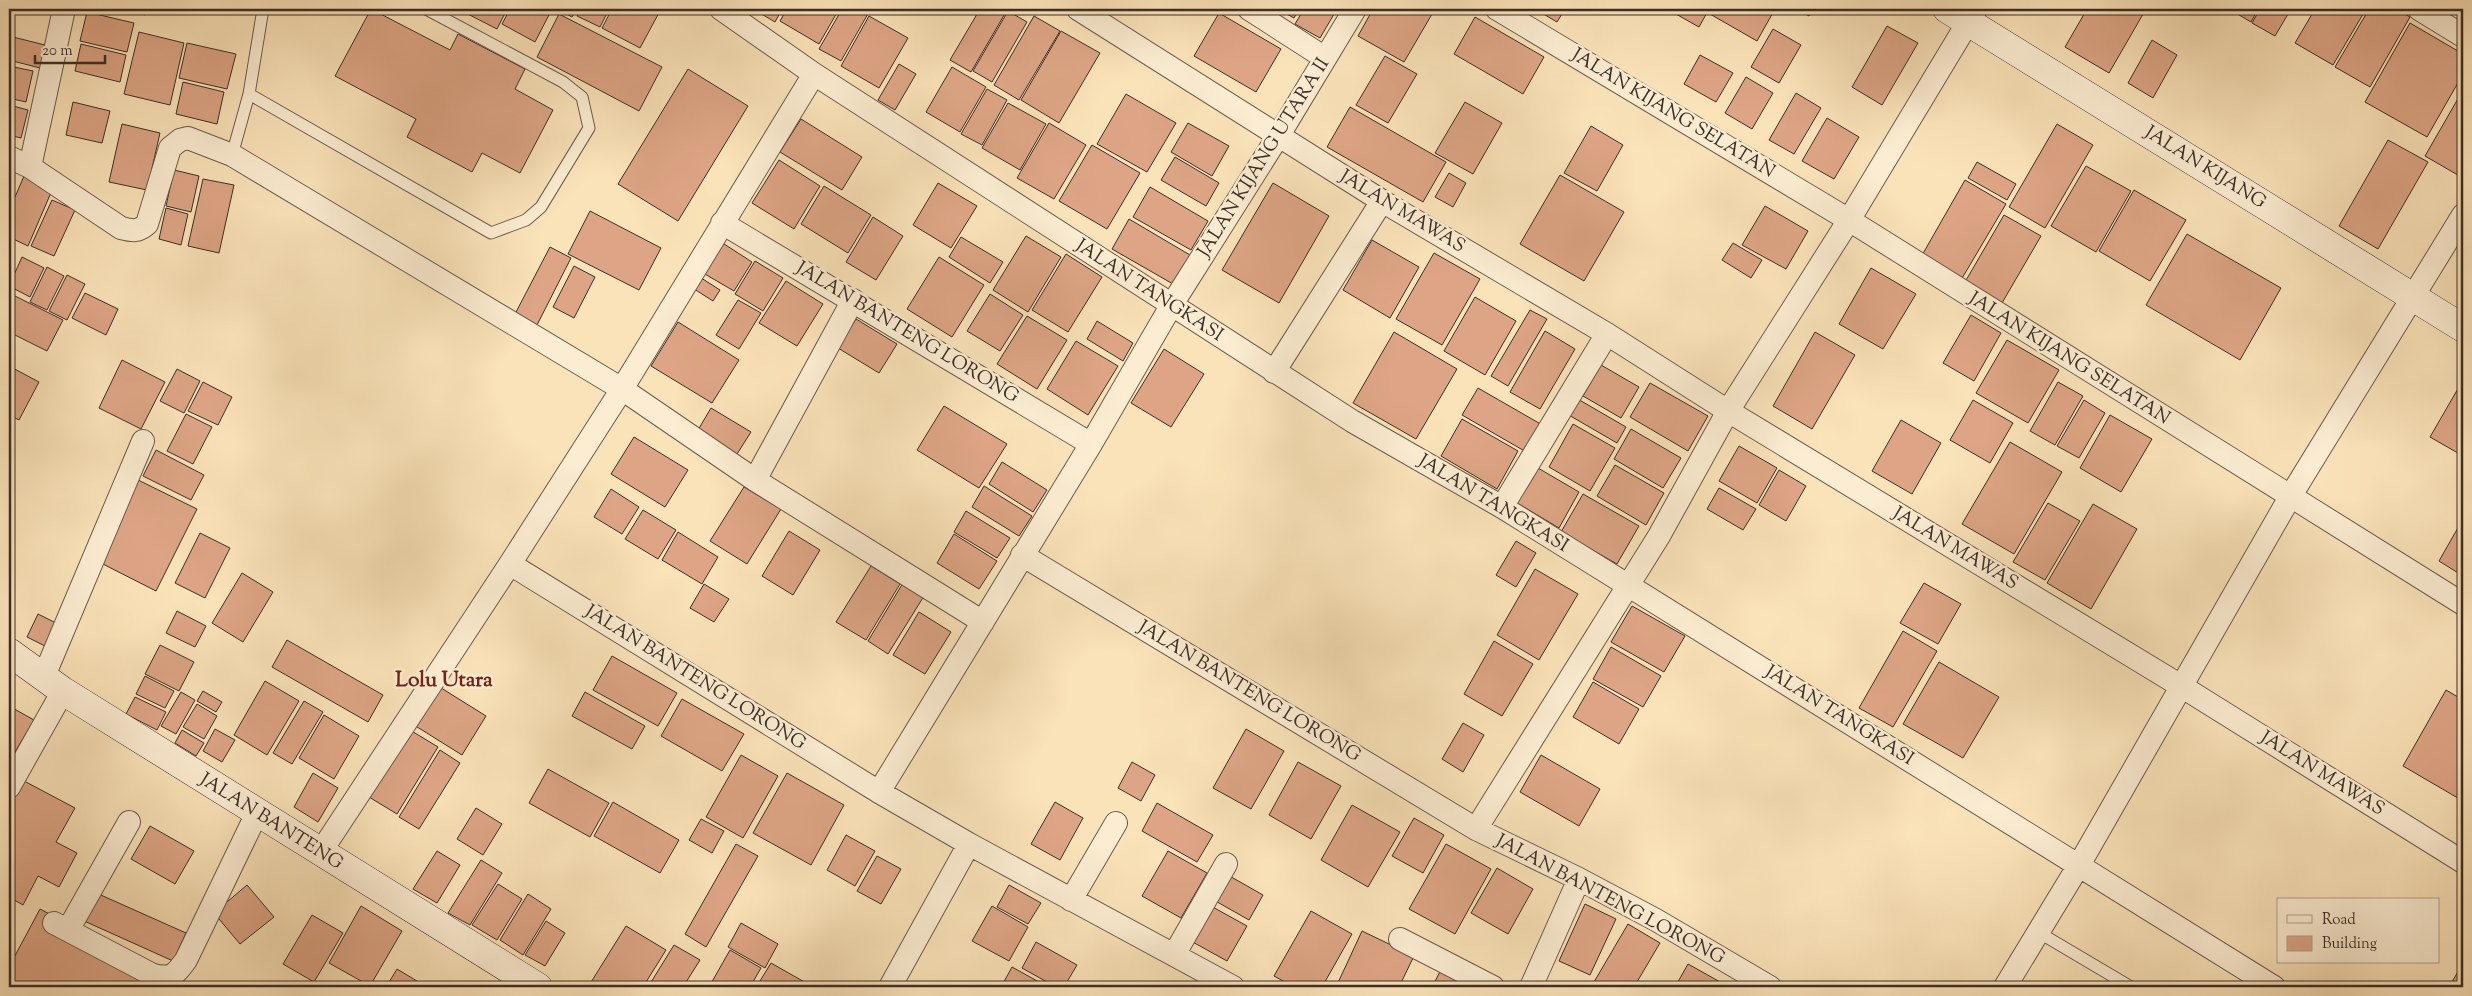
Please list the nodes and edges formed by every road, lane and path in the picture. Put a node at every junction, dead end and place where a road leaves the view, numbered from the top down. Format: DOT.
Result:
graph roads {
  1 [pos="64,9"];
  2 [pos="263,9"];
  3 [pos="426,9"];
  4 [pos="721,9"];
  5 [pos="1078,9"];
  6 [pos="1250,9"];
  7 [pos="1355,9"];
  8 [pos="1497,9"];
  9 [pos="2419,9"];
  10 [pos="1964,13"];
  11 [pos="2463,36"];
  12 [pos="1325,58"];
  13 [pos="814,74"];
  14 [pos="249,94"];
  15 [pos="1279,135"];
  16 [pos="232,156"];
  17 [pos="9,157"];
  18 [pos="30,168"];
  19 [pos="1382,202"];
  20 [pos="2463,215"];
  21 [pos="1849,220"];
  22 [pos="722,223"];
  23 [pos="2414,297"];
  24 [pos="853,300"];
  25 [pos="1171,306"];
  26 [pos="2463,328"];
  27 [pos="1607,334"];
  28 [pos="1274,372"];
  29 [pos="622,389"];
  30 [pos="1728,411"];
  31 [pos="144,442"];
  32 [pos="1091,444"];
  33 [pos="756,480"];
  34 [pos="2290,498"];
  35 [pos="1502,507"];
  36 [pos="1022,554"];
  37 [pos="510,564"];
  38 [pos="1627,585"];
  39 [pos="2463,604"];
  40 [pos="983,622"];
  41 [pos="9,652"];
  42 [pos="53,683"];
  43 [pos="2181,686"];
  44 [pos="9,787"];
  45 [pos="879,792"];
  46 [pos="257,813"];
  47 [pos="129,822"];
  48 [pos="1116,823"];
  49 [pos="1476,829"];
  50 [pos="969,844"];
  51 [pos="320,853"];
  52 [pos="2463,862"];
  53 [pos="1226,864"];
  54 [pos="2079,865"];
  55 [pos="1578,879"];
  56 [pos="1071,900"];
  57 [pos="2038,932"];
  58 [pos="1400,939"];
  59 [pos="1174,956"];
  60 [pos="538,987"];
  61 [pos="890,987"];
  62 [pos="1233,987"];
  63 [pos="1493,987"];
  64 [pos="1531,987"];
  65 [pos="1770,987"];
  66 [pos="2005,987"];
  67 [pos="2131,987"];
  68 [pos="2274,987"];
  1 -- 18 [label="street"];
  2 -- 14 [label="lane"];
  3 -- 14 [label="lane"];
  4 -- 13 [label="street, JALAN TANGKASI"];
  5 -- 15 [label="street, JALAN MAWAS"];
  6 -- 12 [label="street"];
  7 -- 12 [label="street, JALAN KIJANG UTARA II"];
  8 -- 21 [label="street, JALAN KIJANG SELATAN"];
  9 -- 11 [label="street"];
  10 -- 21 [label="street"];
  10 -- 23 [label="street, JALAN KIJANG"];
  12 -- 15 [label="street, JALAN KIJANG UTARA II"];
  13 -- 22 [label="street"];
  13 -- 25 [label="street, JALAN TANGKASI"];
  14 -- 16 [label="lane"];
  15 -- 19 [label="street, JALAN MAWAS"];
  15 -- 25 [label="street, JALAN KIJANG UTARA II"];
  16 -- 18 [label="street"];
  16 -- 29 [label="street"];
  17 -- 18 [label="street"];
  19 -- 27 [label="street, JALAN MAWAS"];
  19 -- 28 [label="street"];
  20 -- 23 [label="street"];
  21 -- 30 [label="street"];
  21 -- 34 [label="street, JALAN KIJANG SELATAN"];
  22 -- 24 [label="street, JALAN BANTENG LORONG"];
  22 -- 29 [label="street"];
  23 -- 26 [label="street, JALAN KIJANG"];
  23 -- 34 [label="street"];
  24 -- 32 [label="street, JALAN BANTENG LORONG"];
  24 -- 33 [label="street"];
  25 -- 28 [label="street, JALAN TANGKASI"];
  25 -- 32 [label="street"];
  27 -- 30 [label="street, JALAN MAWAS"];
  27 -- 35 [label="street"];
  28 -- 35 [label="street, JALAN TANGKASI"];
  29 -- 33 [label="street"];
  29 -- 37 [label="street"];
  30 -- 38 [label="street"];
  30 -- 43 [label="street, JALAN MAWAS"];
  31 -- 42 [label="street"];
  32 -- 36 [label="street"];
  33 -- 40 [label="street"];
  34 -- 39 [label="street, JALAN KIJANG SELATAN"];
  34 -- 43 [label="street"];
  35 -- 38 [label="street, JALAN TANGKASI"];
  36 -- 40 [label="street"];
  36 -- 49 [label="street, JALAN BANTENG LORONG"];
  37 -- 45 [label="street, JALAN BANTENG LORONG"];
  37 -- 51 [label="street"];
  38 -- 49 [label="street, JALAN BANTENG LORONG"];
  38 -- 54 [label="street, JALAN TANGKASI"];
  40 -- 45 [label="street"];
  41 -- 42 [label="street, JALAN BANTENG"];
  42 -- 44 [label="street"];
  42 -- 46 [label="street, JALAN BANTENG"];
  43 -- 52 [label="street, JALAN MAWAS"];
  43 -- 54 [label="street"];
  45 -- 50 [label="street, JALAN BANTENG LORONG"];
  46 -- 47 [label="street"];
  46 -- 51 [label="street, JALAN BANTENG"];
  48 -- 56 [label="street"];
  49 -- 55 [label="street, JALAN BANTENG LORONG"];
  50 -- 56 [label="street, JALAN BANTENG LORONG"];
  50 -- 61 [label="street"];
  51 -- 60 [label="street, JALAN BANTENG"];
  53 -- 59 [label="street"];
  54 -- 57 [label="street"];
  54 -- 68 [label="street, JALAN TANGKASI"];
  55 -- 64 [label="street"];
  55 -- 65 [label="street, JALAN BANTENG LORONG"];
  56 -- 59 [label="street, JALAN BANTENG LORONG"];
  57 -- 66 [label="street"];
  57 -- 67 [label="lane"];
  58 -- 63 [label="street"];
  59 -- 62 [label="street, JALAN BANTENG LORONG"];
}
